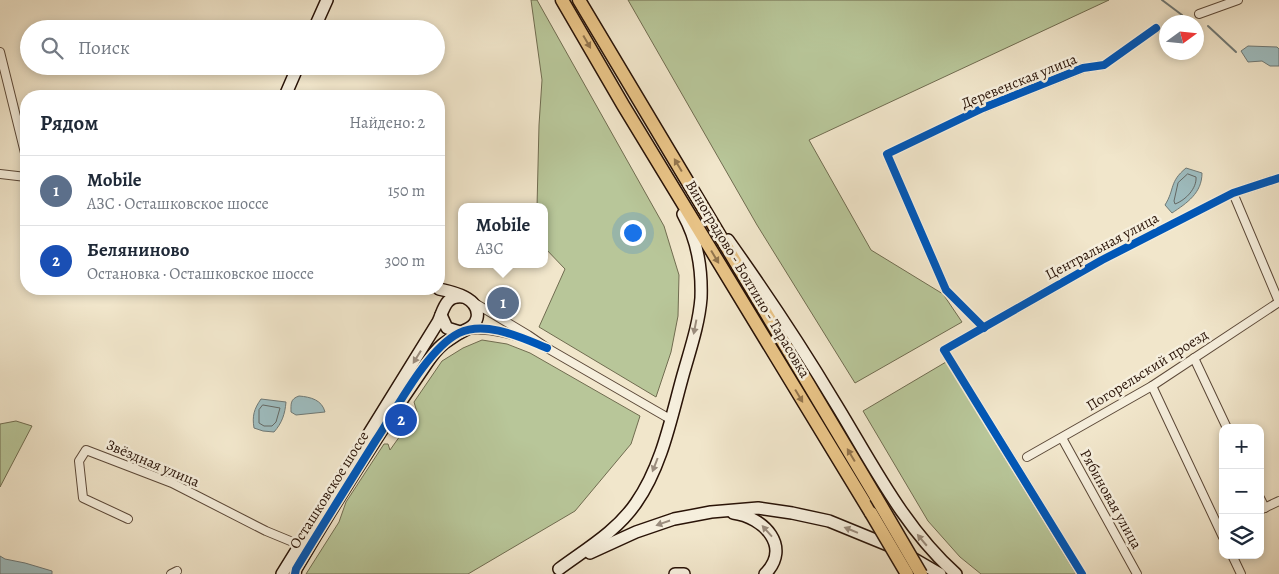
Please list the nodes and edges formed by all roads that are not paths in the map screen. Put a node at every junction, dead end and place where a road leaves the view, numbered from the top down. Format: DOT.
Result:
graph roads {
  1 [pos="327,0"];
  2 [pos="562,0"];
  3 [pos="579,0"];
  4 [pos="1238,0"];
  5 [pos="1199,14"];
  6 [pos="318,20"];
  7 [pos="1156,28"];
  8 [pos="0,52"];
  9 [pos="294,75"];
  10 [pos="288,90"];
  11 [pos="623,104"];
  12 [pos="20,133"];
  13 [pos="0,174"];
  14 [pos="20,176"];
  15 [pos="1279,178"];
  16 [pos="689,184"];
  17 [pos="1233,193"];
  18 [pos="445,291"];
  19 [pos="441,295"];
  20 [pos="467,299"];
  21 [pos="1279,302"];
  22 [pos="442,311"];
  23 [pos="984,328"];
  24 [pos="464,331"];
  25 [pos="547,348"];
  26 [pos="1194,358"];
  27 [pos="1152,386"];
  28 [pos="670,419"];
  29 [pos="1225,424"];
  30 [pos="1062,438"];
  31 [pos="1027,457"];
  32 [pos="1279,501"];
  33 [pos="1264,508"];
  34 [pos="711,512"];
  35 [pos="128,519"];
  36 [pos="1219,525"];
  37 [pos="300,545"];
  38 [pos="901,551"];
  39 [pos="1234,559"];
  40 [pos="559,569"];
  41 [pos="296,572"];
  42 [pos="282,574"];
  43 [pos="548,574"];
  44 [pos="675,574"];
  45 [pos="684,574"];
  46 [pos="765,574"];
  47 [pos="906,574"];
  48 [pos="921,574"];
  49 [pos="931,574"];
  50 [pos="940,574"];
  51 [pos="956,574"];
  52 [pos="1082,574"];
  53 [pos="1137,574"];
  54 [pos="1242,574"];
  1 -- 6 [label="main road"];
  2 -- 11 [label="main road, Виноградово - Болтино - Тарасовка, one-way"];
  16 -- 3 [label="main road, Виноградово - Болтино - Тарасовка, one-way"];
  4 -- 5 [label="street"];
  7 -- 23 [label="street, Деревенская улица"];
  8 -- 12 [label="street"];
  9 -- 10 [label="main road"];
  11 -- 28 [label="main road, one-way"];
  11 -- 47 [label="main road, Виноградово - Болтино - Тарасовка, one-way, bridge"];
  13 -- 14 [label="street"];
  15 -- 17 [label="street, Центральная улица"];
  48 -- 16 [label="main road, Виноградово - Болтино - Тарасовка, one-way, bridge"];
  51 -- 16 [label="main road, one-way"];
  17 -- 21 [label="street"];
  17 -- 23 [label="street, Центральная улица"];
  18 -- 20 [label="main road"];
  19 -- 22 [label="main road"];
  20 -- 22 [label="main road"];
  20 -- 24 [label="main road"];
  20 -- 25 [label="street"];
  21 -- 26 [label="street, Погорельский проезд"];
  22 -- 24 [label="main road"];
  22 -- 37 [label="main road, Осташковское шоссе, one-way"];
  23 -- 52 [label="street, Центральная улица"];
  24 -- 25 [label="street"];
  24 -- 41 [label="main road, Осташковское шоссе"];
  25 -- 28 [label="street"];
  26 -- 27 [label="street, Погорельский проезд"];
  26 -- 29 [label="street"];
  27 -- 30 [label="street, Погорельский проезд"];
  27 -- 36 [label="street"];
  28 -- 40 [label="main road, one-way"];
  30 -- 31 [label="street, Погорельский проезд"];
  30 -- 53 [label="street, Рябиновая улица"];
  32 -- 33 [label="street"];
  38 -- 34 [label="main road, one-way"];
  34 -- 40 [label="main road, one-way"];
  46 -- 34 [label="main road, one-way"];
  35 -- 37 [label="street, Звёздная улица"];
  37 -- 42 [label="main road, Осташковское шоссе"];
  38 -- 49 [label="main road"];
  38 -- 50 [label="main road"];
  39 -- 54 [label="street"];
  40 -- 43 [label="main road"];
  44 -- 45 [label="main road"];
}
